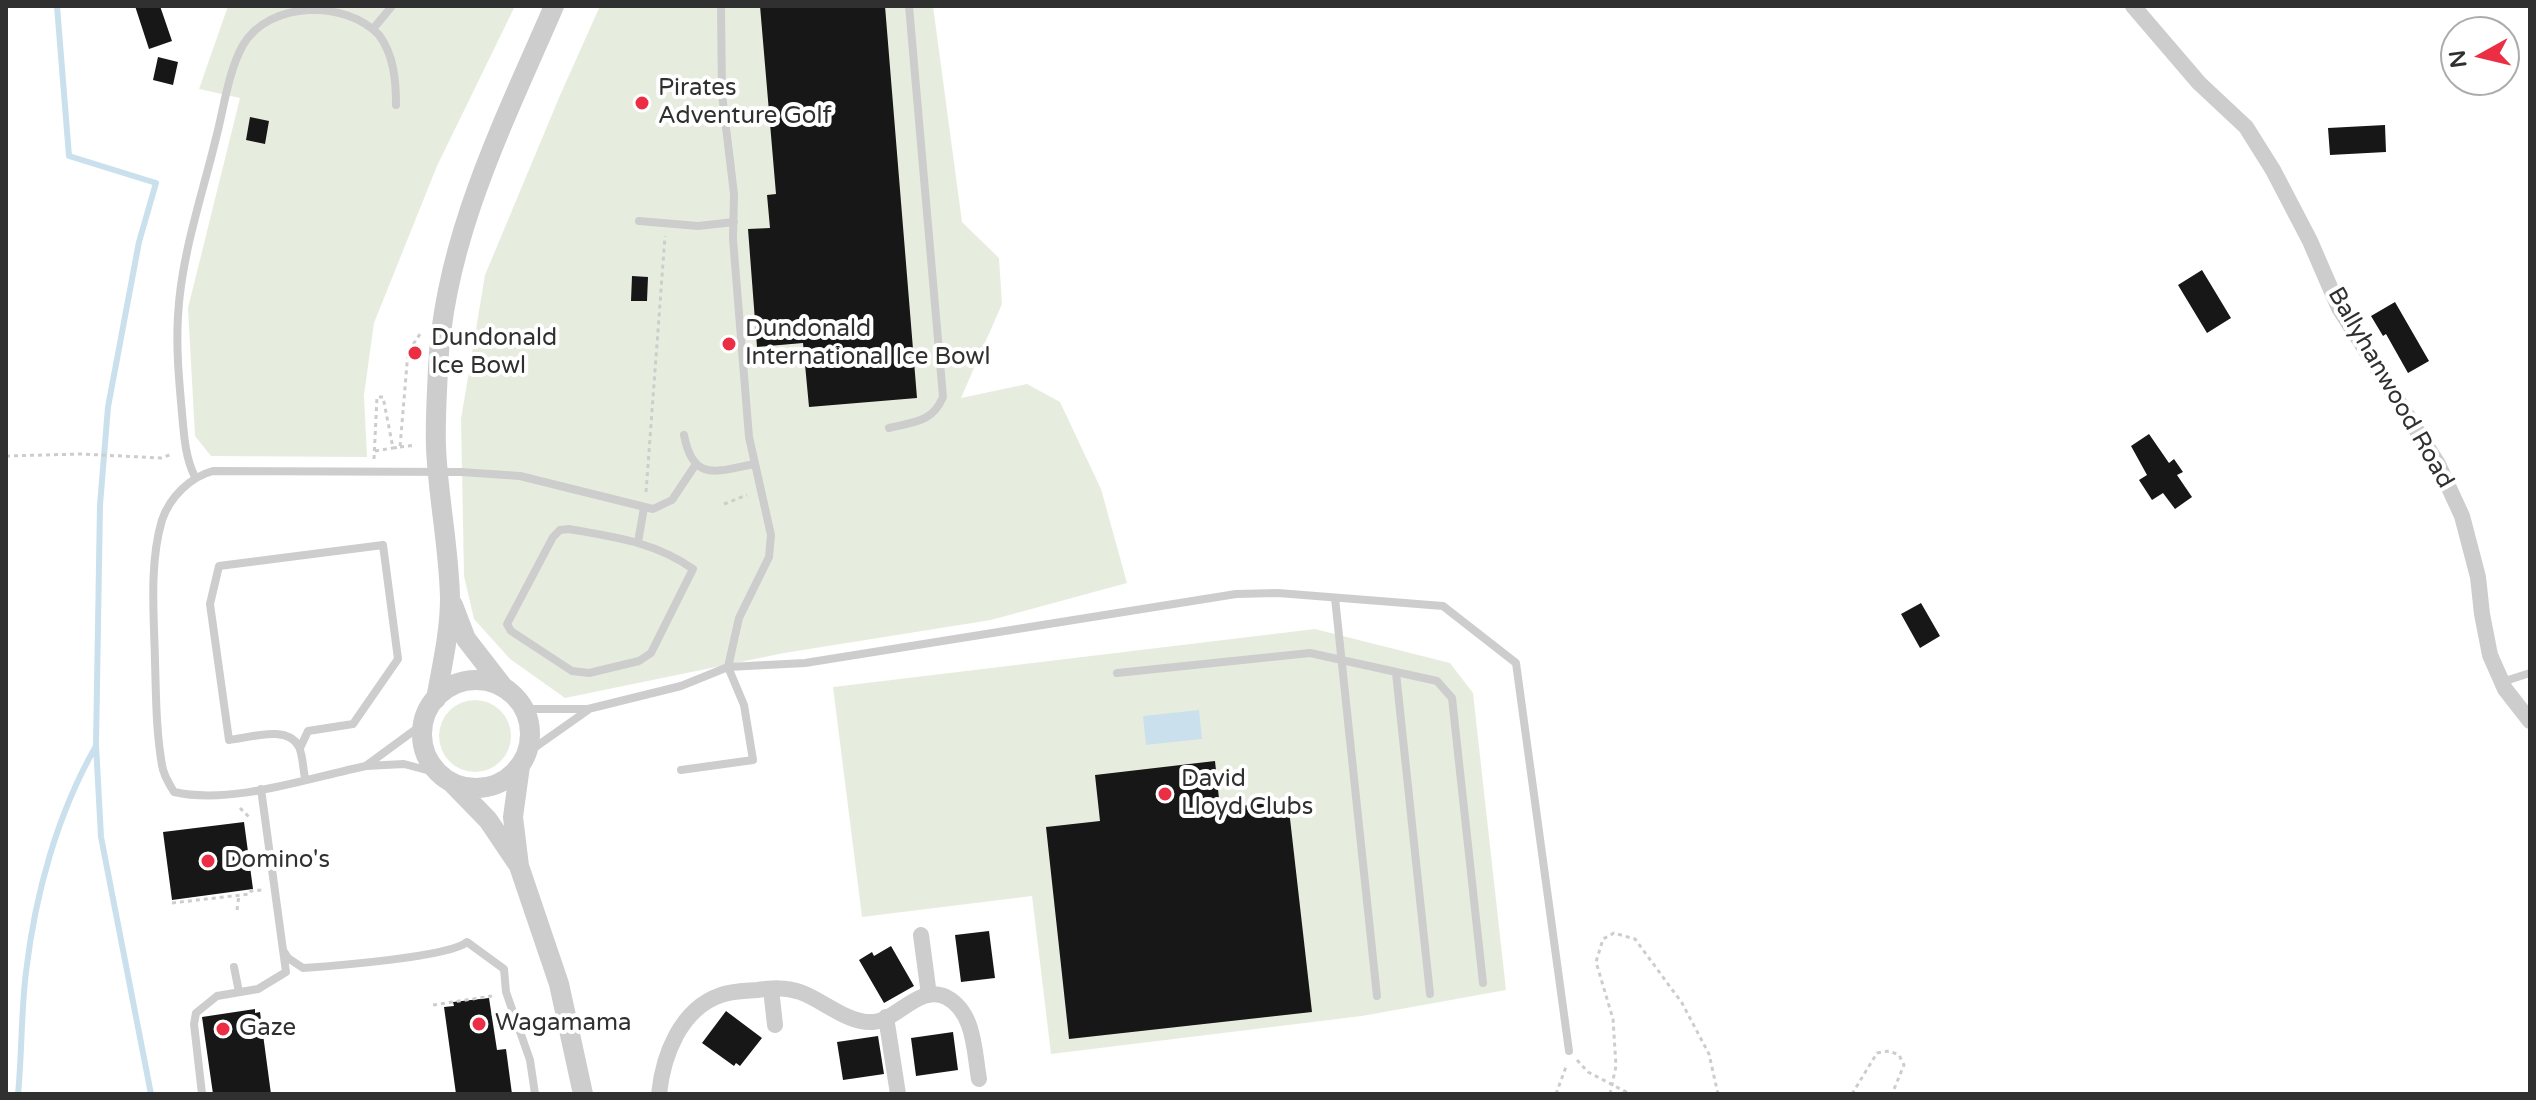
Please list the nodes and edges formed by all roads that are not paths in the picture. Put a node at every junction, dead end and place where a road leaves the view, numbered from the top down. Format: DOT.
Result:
graph roads {
  1 [pos="392,6"];
  2 [pos="554,6"];
  3 [pos="721,6"];
  4 [pos="909,6"];
  5 [pos="2133,6"];
  6 [pos="373,29"];
  7 [pos="396,105"];
  8 [pos="639,221"];
  9 [pos="734,222"];
  10 [pos="889,428"];
  11 [pos="684,435"];
  12 [pos="696,464"];
  13 [pos="755,464"];
  14 [pos="195,477"];
  15 [pos="644,508"];
  16 [pos="638,542"];
  17 [pos="450,597"];
  18 [pos="1335,598"];
  19 [pos="1340,662"];
  20 [pos="728,667"];
  21 [pos="1117,673"];
  22 [pos="1396,673"];
  23 [pos="2530,673"];
  24 [pos="2501,682"];
  25 [pos="504,688"];
  26 [pos="436,699"];
  27 [pos="523,709"];
  28 [pos="588,709"];
  29 [pos="2530,721"];
  30 [pos="423,724"];
  31 [pos="308,731"];
  32 [pos="283,734"];
  33 [pos="300,748"];
  34 [pos="523,759"];
  35 [pos="366,766"];
  36 [pos="681,770"];
  37 [pos="305,778"];
  38 [pos="445,778"];
  39 [pos="261,789"];
  40 [pos="519,866"];
  41 [pos="921,935"];
  42 [pos="283,950"];
  43 [pos="234,967"];
  44 [pos="1483,983"];
  45 [pos="771,989"];
  46 [pos="239,992"];
  47 [pos="1430,994"];
  48 [pos="929,995"];
  49 [pos="1377,996"];
  50 [pos="886,1017"];
  51 [pos="775,1025"];
  52 [pos="1569,1051"];
  53 [pos="979,1079"];
  54 [pos="202,1094"];
  55 [pos="535,1094"];
  56 [pos="583,1094"];
  57 [pos="659,1094"];
  58 [pos="898,1094"];
  1 -- 6 [label="lane"];
  2 -- 17 [label="street"];
  3 -- 9 [label="lane"];
  4 -- 10 [label="lane"];
  5 -- 24 [label="street, Ballyhanwood Road"];
  6 -- 7 [label="lane"];
  6 -- 14 [label="lane"];
  8 -- 9 [label="lane"];
  9 -- 13 [label="lane"];
  11 -- 12 [label="lane"];
  12 -- 13 [label="lane"];
  12 -- 15 [label="lane"];
  13 -- 20 [label="lane"];
  14 -- 15 [label="lane"];
  14 -- 39 [label="lane"];
  15 -- 16 [label="lane"];
  16 -- 16 [label="lane"];
  17 -- 25 [label="street"];
  17 -- 26 [label="street"];
  18 -- 19 [label="lane"];
  18 -- 20 [label="lane"];
  18 -- 52 [label="lane"];
  19 -- 21 [label="lane"];
  19 -- 22 [label="lane"];
  19 -- 49 [label="lane"];
  20 -- 28 [label="lane"];
  20 -- 36 [label="lane"];
  22 -- 44 [label="lane"];
  22 -- 47 [label="lane"];
  23 -- 24 [label="lane"];
  24 -- 29 [label="street, Ballyhanwood Road"];
  25 -- 26 [label="street"];
  25 -- 27 [label="street"];
  26 -- 30 [label="street"];
  27 -- 28 [label="lane"];
  27 -- 34 [label="street"];
  28 -- 34 [label="lane"];
  30 -- 35 [label="lane"];
  30 -- 38 [label="street"];
  31 -- 32 [label="lane"];
  31 -- 32 [label="lane"];
  31 -- 33 [label="lane"];
  32 -- 33 [label="lane"];
  33 -- 37 [label="lane"];
  34 -- 38 [label="street"];
  34 -- 40 [label="street"];
  35 -- 37 [label="lane"];
  35 -- 38 [label="lane"];
  37 -- 39 [label="lane"];
  38 -- 40 [label="street"];
  39 -- 42 [label="lane"];
  40 -- 56 [label="street"];
  41 -- 48 [label="street"];
  42 -- 46 [label="lane"];
  42 -- 55 [label="lane"];
  43 -- 46 [label="lane"];
  45 -- 50 [label="street"];
  45 -- 51 [label="street"];
  45 -- 57 [label="street"];
  46 -- 54 [label="lane"];
  48 -- 50 [label="street"];
  48 -- 53 [label="street"];
  50 -- 58 [label="street"];
}
